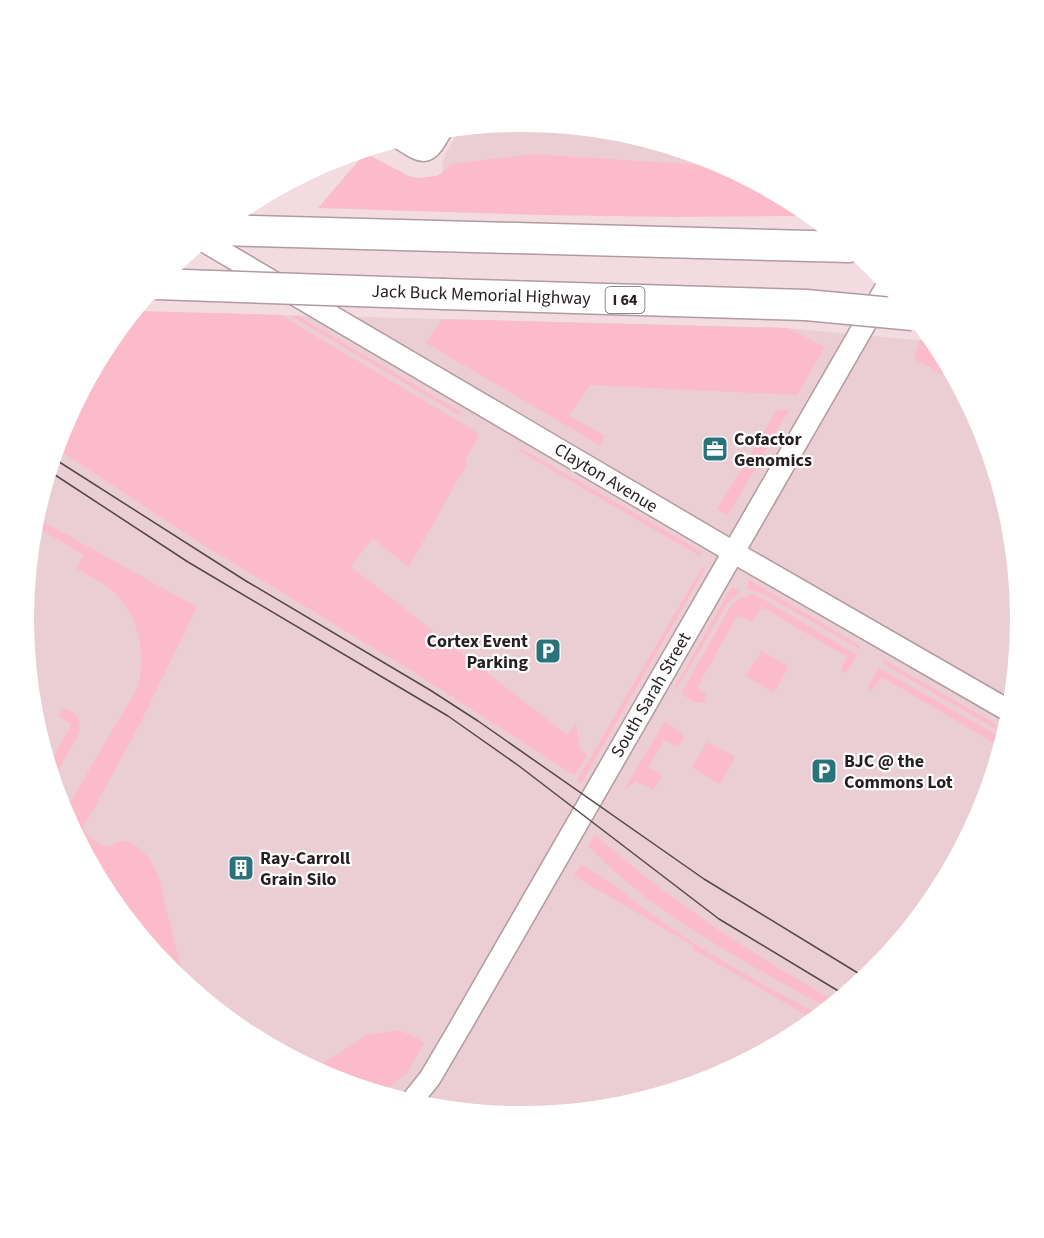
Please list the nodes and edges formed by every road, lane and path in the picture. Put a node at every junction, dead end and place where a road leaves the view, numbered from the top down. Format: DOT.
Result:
graph roads {
  1 [pos="436,140"];
  2 [pos="410,145"];
  3 [pos="227,230"];
  4 [pos="210,245"];
  5 [pos="835,246"];
  6 [pos="167,284"];
  7 [pos="883,292"];
  8 [pos="902,314"];
  9 [pos="733,552"];
  10 [pos="1001,706"];
  11 [pos="418,1095"];
  1 -- 2 [label="street"];
  3 -- 5 [label="highway"];
  4 -- 9 [label="street, Clayton Avenue"];
  6 -- 8 [label="highway, Jack Buck Memorial Highway / I 64, bridge"];
  7 -- 9 [label="street, South Sarah Street"];
  9 -- 10 [label="street, Clayton Avenue"];
  9 -- 11 [label="street, South Sarah Street"];
}
